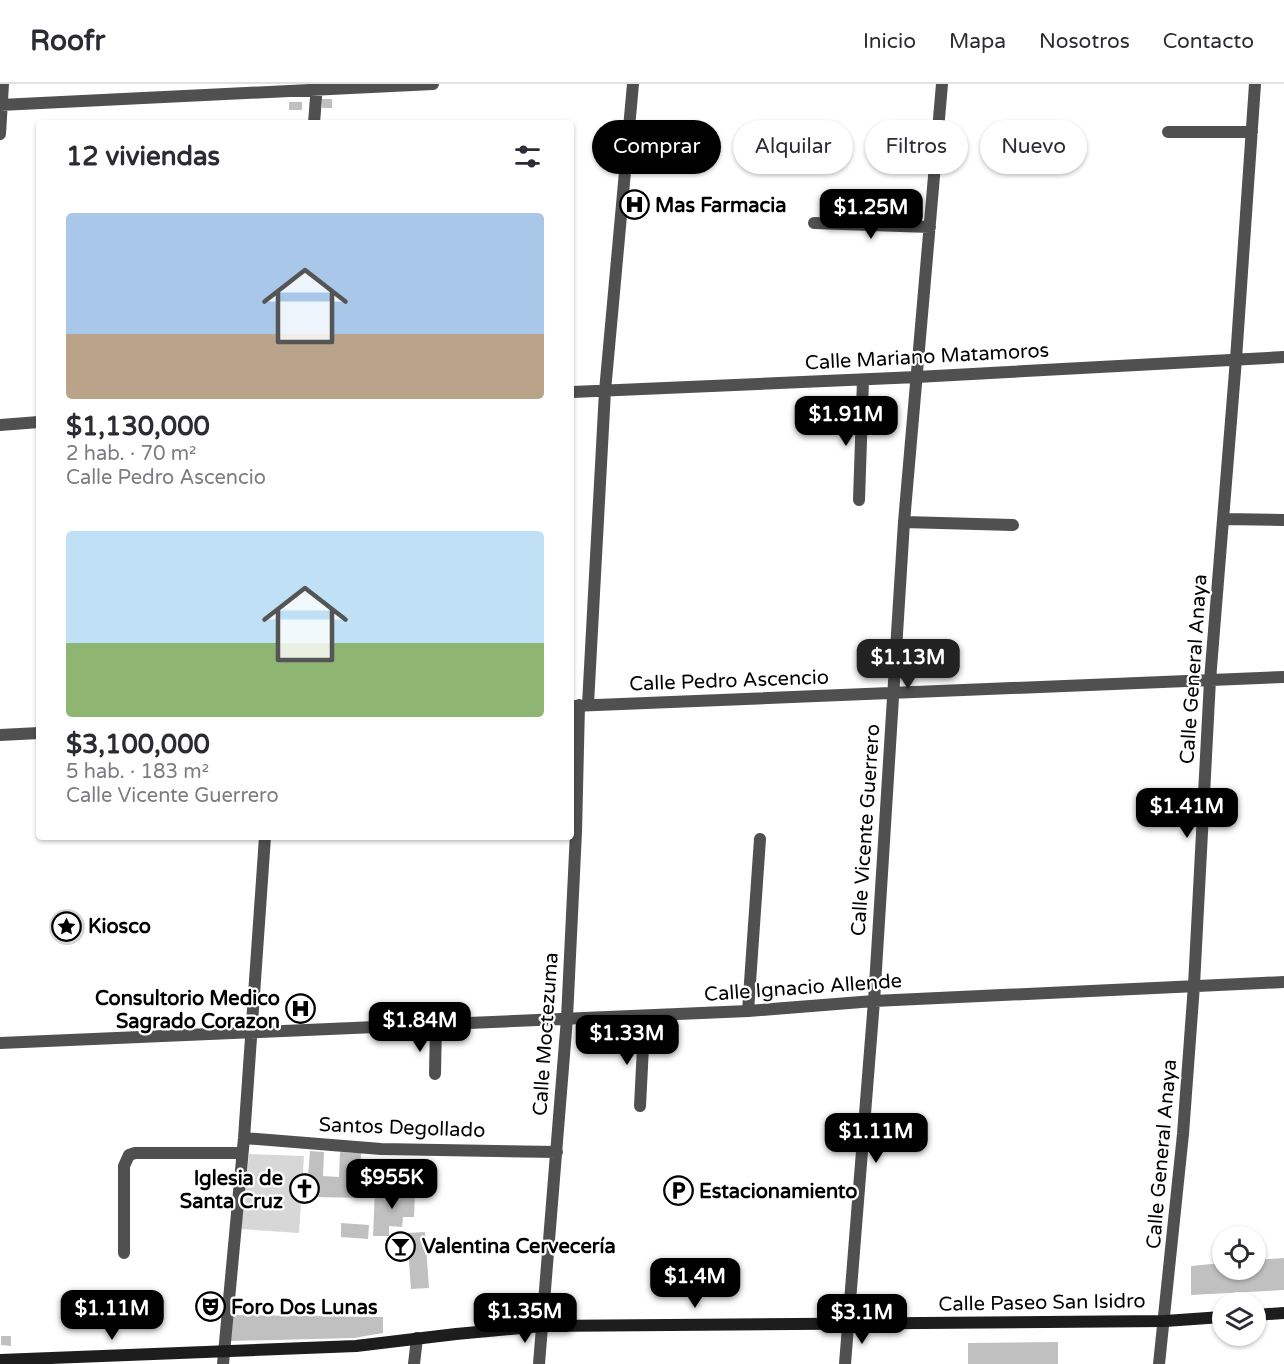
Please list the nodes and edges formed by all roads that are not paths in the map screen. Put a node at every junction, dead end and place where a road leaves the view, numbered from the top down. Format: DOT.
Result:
graph roads {
  1 [pos="3,84"];
  2 [pos="433,84"];
  3 [pos="633,84"];
  4 [pos="942,84"];
  5 [pos="1255,84"];
  6 [pos="317,87"];
  7 [pos="167,90"];
  8 [pos="1,105"];
  9 [pos="314,120"];
  10 [pos="1168,132"];
  11 [pos="1252,132"];
  12 [pos="0,134"];
  13 [pos="813,223"];
  14 [pos="930,227"];
  15 [pos="1284,357"];
  16 [pos="1236,359"];
  17 [pos="917,377"];
  18 [pos="863,380"];
  19 [pos="604,391"];
  20 [pos="574,392"];
  21 [pos="36,422"];
  22 [pos="0,425"];
  23 [pos="859,500"];
  24 [pos="1223,519"];
  25 [pos="1284,520"];
  26 [pos="904,522"];
  27 [pos="1013,525"];
  28 [pos="1284,677"];
  29 [pos="1210,680"];
  30 [pos="893,693"];
  31 [pos="579,705"];
  32 [pos="36,733"];
  33 [pos="0,735"];
  34 [pos="760,839"];
  35 [pos="264,840"];
  36 [pos="1284,981"];
  37 [pos="1194,985"];
  38 [pos="874,1001"];
  39 [pos="748,1011"];
  40 [pos="567,1018"];
  41 [pos="436,1024"];
  42 [pos="644,1027"];
  43 [pos="252,1032"];
  44 [pos="0,1043"];
  45 [pos="435,1074"];
  46 [pos="640,1106"];
  47 [pos="244,1138"];
  48 [pos="557,1152"];
  49 [pos="242,1153"];
  50 [pos="124,1253"];
  51 [pos="1284,1313"];
  52 [pos="1266,1314"];
  53 [pos="1212,1318"];
  54 [pos="1165,1321"];
  55 [pos="849,1324"];
  56 [pos="542,1326"];
  57 [pos="417,1338"];
  58 [pos="224,1358"];
  59 [pos="0,1360"];
  60 [pos="414,1364"];
  61 [pos="539,1364"];
  62 [pos="845,1364"];
  63 [pos="1159,1364"];
  1 -- 8 [label="street"];
  2 -- 6 [label="street"];
  3 -- 19 [label="street, Calle Moctezuma"];
  4 -- 14 [label="street, Calle Vicente Guerrero"];
  5 -- 11 [label="street, Calle General Anaya"];
  6 -- 7 [label="street"];
  6 -- 9 [label="street"];
  7 -- 8 [label="street"];
  8 -- 12 [label="street"];
  10 -- 11 [label="street"];
  11 -- 16 [label="street, Calle General Anaya"];
  13 -- 14 [label="street"];
  14 -- 17 [label="street, Calle Vicente Guerrero"];
  15 -- 16 [label="street, Calle Mariano Matamoros"];
  16 -- 17 [label="street, Calle Mariano Matamoros"];
  16 -- 24 [label="street, Calle General Anaya"];
  17 -- 18 [label="street, Calle Mariano Matamoros"];
  17 -- 26 [label="street, Calle Vicente Guerrero"];
  18 -- 19 [label="street, Calle Mariano Matamoros"];
  18 -- 23 [label="street"];
  19 -- 20 [label="street, Calle Mariano Matamoros"];
  19 -- 31 [label="street, Calle Moctezuma"];
  21 -- 22 [label="street"];
  24 -- 25 [label="street"];
  24 -- 29 [label="street, Calle General Anaya"];
  26 -- 27 [label="street"];
  26 -- 30 [label="street, Calle Vicente Guerrero"];
  28 -- 29 [label="street, Calle Pedro Ascencio"];
  29 -- 30 [label="street, Calle Pedro Ascencio"];
  29 -- 37 [label="street, Calle General Anaya"];
  30 -- 31 [label="street, Calle Pedro Ascencio"];
  30 -- 38 [label="street, Calle Vicente Guerrero"];
  31 -- 40 [label="street, Calle Moctezuma"];
  32 -- 33 [label="street"];
  34 -- 39 [label="street"];
  35 -- 43 [label="street"];
  36 -- 37 [label="street, Calle Ignacio Allende"];
  37 -- 38 [label="street, Calle Ignacio Allende"];
  37 -- 54 [label="street, Calle General Anaya"];
  38 -- 39 [label="street, Calle Ignacio Allende"];
  38 -- 55 [label="street, Calle Vicente Guerrero"];
  39 -- 40 [label="street, Calle Ignacio Allende"];
  40 -- 41 [label="street, Calle Ignacio Allende"];
  40 -- 48 [label="street, Calle Moctezuma"];
  41 -- 43 [label="street, Calle Ignacio Allende"];
  41 -- 45 [label="street"];
  42 -- 46 [label="street"];
  43 -- 44 [label="street, Calle Ignacio Allende"];
  43 -- 47 [label="street"];
  47 -- 48 [label="street, Santos Degollado"];
  47 -- 49 [label="street"];
  48 -- 56 [label="street, Calle Moctezuma"];
  49 -- 50 [label="street"];
  49 -- 58 [label="street"];
  51 -- 52 [label="main road"];
  53 -- 54 [label="main road, Calle Paseo San Isidro"];
  54 -- 55 [label="main road, Calle Paseo San Isidro"];
  54 -- 63 [label="street, Calle General Anaya"];
  55 -- 56 [label="main road, Calle Paseo San Isidro"];
  55 -- 62 [label="street, Calle Vicente Guerrero"];
  56 -- 57 [label="main road, Calle Paseo San Isidro"];
  56 -- 61 [label="street, Calle Moctezuma"];
  57 -- 58 [label="main road, Calle Paseo San Isidro"];
  57 -- 60 [label="street"];
  58 -- 59 [label="main road, Calle Paseo San Isidro"];
}
